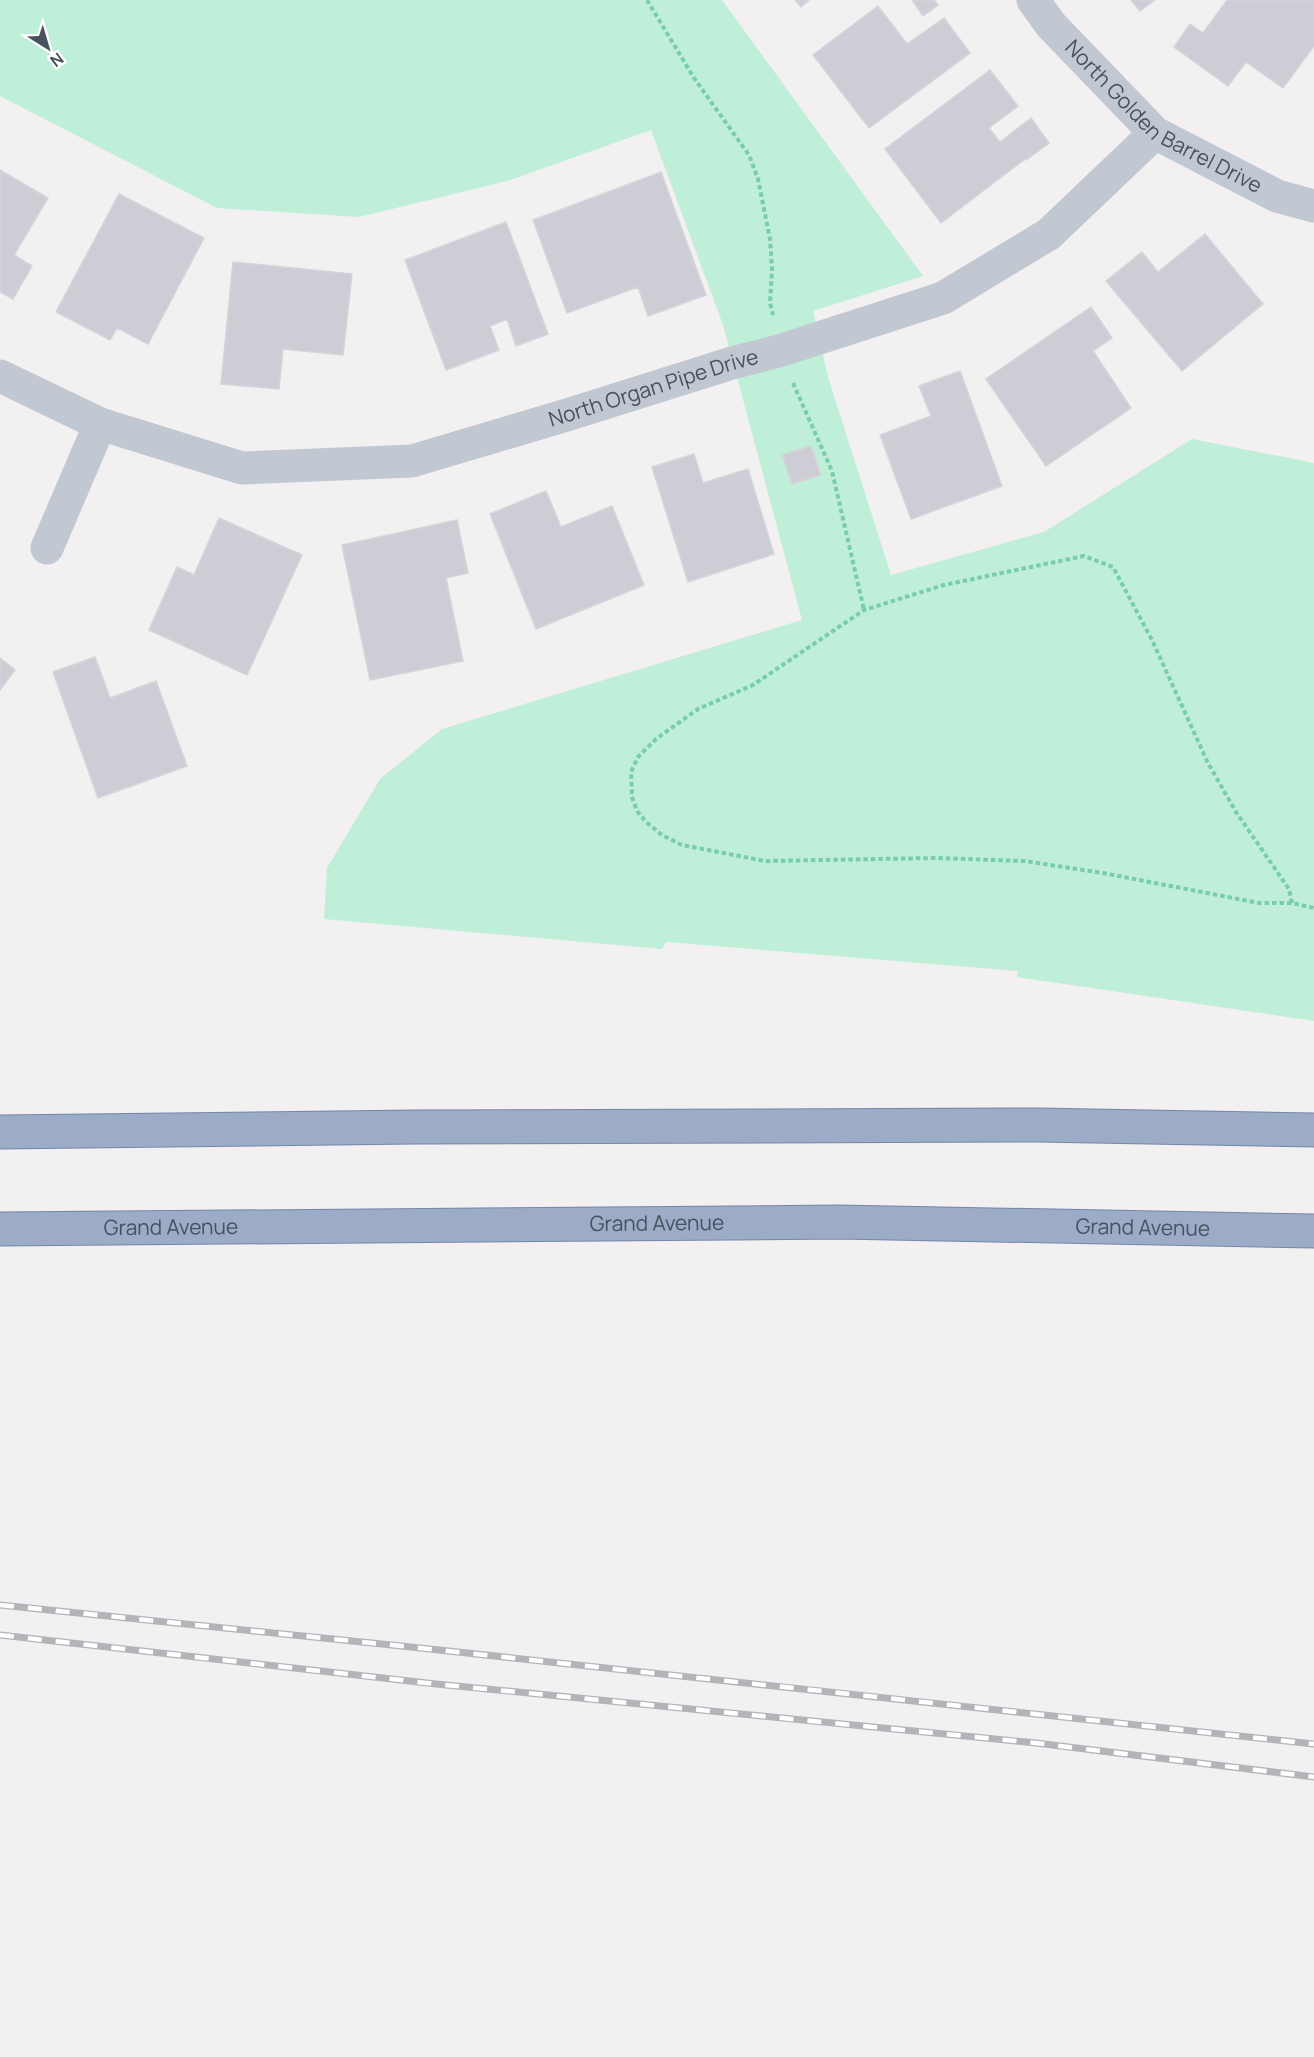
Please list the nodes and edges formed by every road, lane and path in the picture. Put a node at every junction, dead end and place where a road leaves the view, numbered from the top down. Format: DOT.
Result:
graph roads {
  1 [pos="647,0"];
  2 [pos="1033,0"];
  3 [pos="1155,134"];
  4 [pos="1314,206"];
  5 [pos="782,350"];
  6 [pos="0,376"];
  7 [pos="100,424"];
  8 [pos="47,548"];
  9 [pos="864,610"];
  10 [pos="1292,903"];
  11 [pos="1314,908"];
  12 [pos="1314,1130"];
  13 [pos="0,1132"];
  14 [pos="0,1229"];
  15 [pos="1314,1231"];
  1 -- 5 [label="path"];
  2 -- 3 [label="street, North Golden Barrel Drive"];
  3 -- 4 [label="street, North Golden Barrel Drive"];
  3 -- 5 [label="street, North Organ Pipe Drive"];
  5 -- 7 [label="street, North Organ Pipe Drive"];
  5 -- 9 [label="path"];
  6 -- 7 [label="street, North Organ Pipe Drive"];
  7 -- 8 [label="street"];
  9 -- 10 [label="path"];
  9 -- 10 [label="path"];
  10 -- 11 [label="path"];
  12 -- 13 [label="highway"];
  14 -- 15 [label="highway, Grand Avenue"];
}
